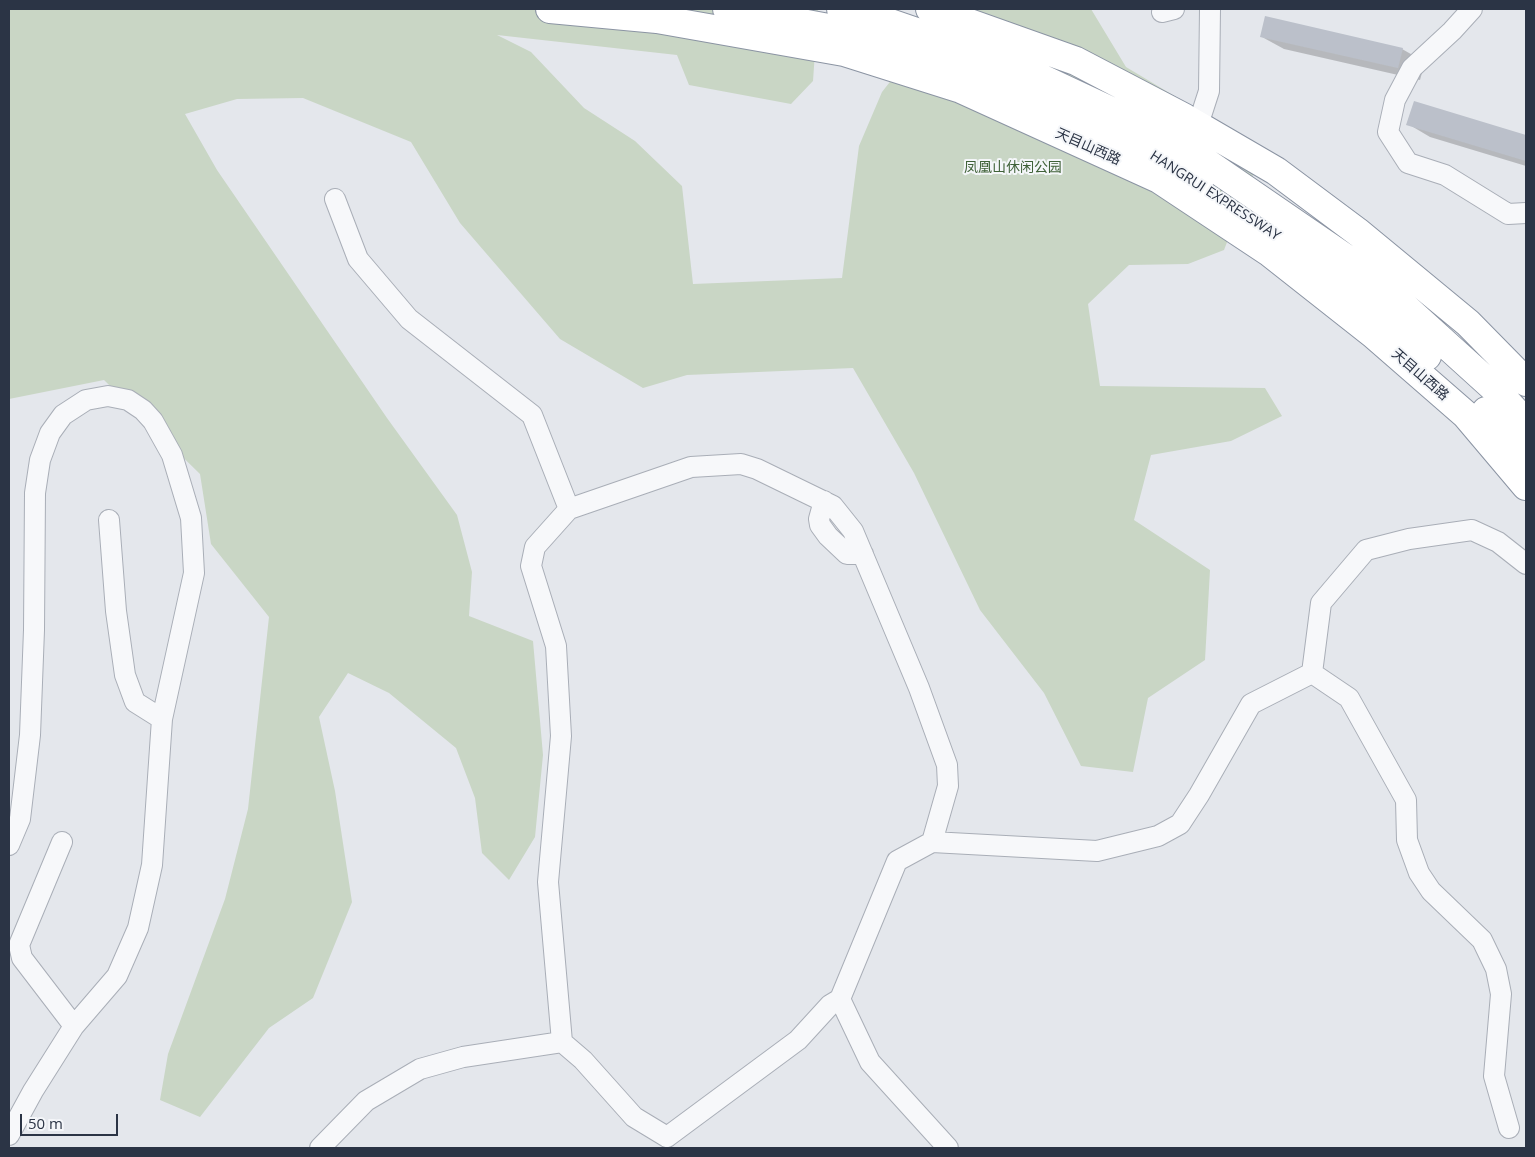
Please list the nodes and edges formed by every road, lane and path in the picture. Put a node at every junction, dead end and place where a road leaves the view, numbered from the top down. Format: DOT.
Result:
graph roads {
  1 [pos="550,9"];
  2 [pos="728,9"];
  3 [pos="841,9"];
  4 [pos="930,9"];
  5 [pos="1210,9"];
  6 [pos="1472,9"];
  7 [pos="1198,125"];
  8 [pos="335,199"];
  9 [pos="1526,213"];
  10 [pos="1526,382"];
  11 [pos="1526,423"];
  12 [pos="1526,455"];
  13 [pos="1526,486"];
  14 [pos="569,509"];
  15 [pos="109,520"];
  16 [pos="1526,564"];
  17 [pos="1312,673"];
  18 [pos="162,719"];
  19 [pos="62,842"];
  20 [pos="932,842"];
  21 [pos="9,845"];
  22 [pos="840,999"];
  23 [pos="74,1026"];
  24 [pos="562,1042"];
  25 [pos="1509,1128"];
  26 [pos="9,1135"];
  27 [pos="667,1143"];
  28 [pos="320,1148"];
  29 [pos="948,1148"];
  1 -- 13 [label="highway, 天目山西路"];
  2 -- 12 [label="highway, HANGRUI EXPRESSWAY"];
  3 -- 11 [label="highway, HANGRUI EXPRESSWAY"];
  4 -- 7 [label="highway"];
  5 -- 7 [label="street"];
  6 -- 9 [label="street"];
  7 -- 10 [label="highway"];
  8 -- 14 [label="street"];
  14 -- 20 [label="street"];
  14 -- 24 [label="street"];
  15 -- 18 [label="street"];
  16 -- 17 [label="street"];
  17 -- 20 [label="street"];
  17 -- 25 [label="street"];
  18 -- 21 [label="street"];
  18 -- 23 [label="street"];
  19 -- 23 [label="street"];
  20 -- 22 [label="street"];
  22 -- 27 [label="street"];
  22 -- 29 [label="street"];
  23 -- 26 [label="street"];
  24 -- 27 [label="street"];
  24 -- 28 [label="street"];
}
